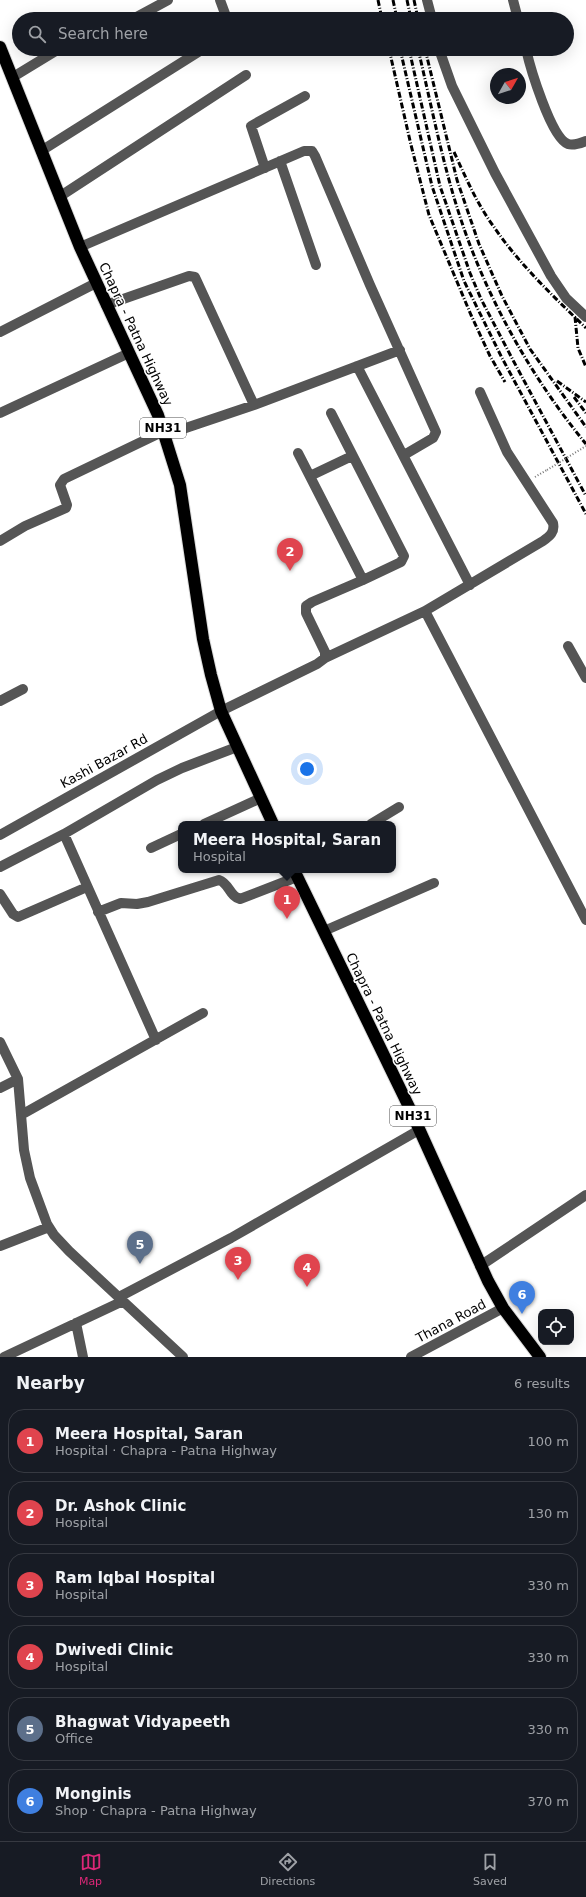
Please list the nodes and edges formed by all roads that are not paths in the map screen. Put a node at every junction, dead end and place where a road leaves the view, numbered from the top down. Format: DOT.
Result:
graph roads {
  1 [pos="168,0"];
  2 [pos="220,0"];
  3 [pos="427,0"];
  4 [pos="514,0"];
  5 [pos="146,12"];
  6 [pos="225,12"];
  7 [pos="430,12"];
  8 [pos="517,12"];
  9 [pos="0,47"];
  10 [pos="42,56"];
  11 [pos="192,56"];
  12 [pos="441,56"];
  13 [pos="528,56"];
  14 [pos="7,71"];
  15 [pos="246,75"];
  16 [pos="305,96"];
  17 [pos="586,141"];
  18 [pos="41,152"];
  19 [pos="280,161"];
  20 [pos="265,168"];
  21 [pos="59,197"];
  22 [pos="80,247"];
  23 [pos="316,265"];
  24 [pos="96,283"];
  25 [pos="106,305"];
  26 [pos="586,317"];
  27 [pos="0,332"];
  28 [pos="400,350"];
  29 [pos="129,353"];
  30 [pos="358,366"];
  31 [pos="480,392"];
  32 [pos="254,404"];
  33 [pos="0,413"];
  34 [pos="330,413"];
  35 [pos="164,433"];
  36 [pos="298,453"];
  37 [pos="404,455"];
  38 [pos="352,456"];
  39 [pos="310,476"];
  40 [pos="0,541"];
  41 [pos="363,580"];
  42 [pos="470,585"];
  43 [pos="425,611"];
  44 [pos="568,646"];
  45 [pos="326,658"];
  46 [pos="586,678"];
  47 [pos="22,689"];
  48 [pos="0,702"];
  49 [pos="221,711"];
  50 [pos="237,747"];
  51 [pos="261,798"];
  52 [pos="399,808"];
  53 [pos="211,821"];
  54 [pos="272,821"];
  55 [pos="376,821"];
  56 [pos="64,834"];
  57 [pos="0,835"];
  58 [pos="178,835"];
  59 [pos="151,848"];
  60 [pos="0,867"];
  61 [pos="296,873"];
  62 [pos="434,883"];
  63 [pos="87,887"];
  64 [pos="0,894"];
  65 [pos="98,912"];
  66 [pos="586,920"];
  67 [pos="324,932"];
  68 [pos="203,1013"];
  69 [pos="156,1040"];
  70 [pos="0,1042"];
  71 [pos="18,1079"];
  72 [pos="0,1088"];
  73 [pos="21,1115"];
  74 [pos="419,1130"];
  75 [pos="586,1195"];
  76 [pos="49,1227"];
  77 [pos="0,1246"];
  78 [pos="480,1266"];
  79 [pos="121,1299"];
  80 [pos="503,1308"];
  81 [pos="76,1323"];
  82 [pos="0,1350"];
  83 [pos="415,1356"];
  84 [pos="4,1357"];
  85 [pos="83,1357"];
  86 [pos="183,1357"];
  87 [pos="540,1357"];
  1 -- 5 [label="street"];
  2 -- 6 [label="street"];
  3 -- 7 [label="street"];
  4 -- 8 [label="street"];
  9 -- 14 [label="highway, Chapra - Patna Highway / NH31"];
  10 -- 14 [label="street"];
  11 -- 18 [label="street"];
  12 -- 26 [label="street"];
  13 -- 17 [label="street"];
  14 -- 18 [label="highway, Chapra - Patna Highway / NH31"];
  15 -- 21 [label="street"];
  16 -- 20 [label="street"];
  18 -- 21 [label="highway, Chapra - Patna Highway / NH31"];
  19 -- 20 [label="street"];
  19 -- 23 [label="street"];
  19 -- 28 [label="street"];
  20 -- 22 [label="street"];
  21 -- 22 [label="highway, Chapra - Patna Highway / NH31"];
  22 -- 24 [label="highway, Chapra - Patna Highway / NH31"];
  24 -- 25 [label="highway, Chapra - Patna Highway / NH31"];
  24 -- 27 [label="street"];
  25 -- 29 [label="highway, Chapra - Patna Highway / NH31"];
  25 -- 32 [label="street"];
  28 -- 30 [label="street"];
  28 -- 37 [label="street"];
  29 -- 33 [label="street"];
  29 -- 35 [label="highway, Chapra - Patna Highway / NH31"];
  30 -- 32 [label="street"];
  30 -- 37 [label="street"];
  31 -- 42 [label="street, Kashi Bazar Rd"];
  32 -- 35 [label="street"];
  34 -- 38 [label="street"];
  35 -- 40 [label="street"];
  35 -- 49 [label="highway, Chapra - Patna Highway / NH31"];
  36 -- 39 [label="street"];
  37 -- 42 [label="street"];
  38 -- 39 [label="street"];
  38 -- 41 [label="street"];
  39 -- 41 [label="street"];
  41 -- 45 [label="street"];
  42 -- 43 [label="street, Kashi Bazar Rd"];
  43 -- 45 [label="street, Kashi Bazar Rd"];
  43 -- 66 [label="street"];
  44 -- 46 [label="street"];
  45 -- 49 [label="street, Kashi Bazar Rd"];
  47 -- 48 [label="street"];
  49 -- 50 [label="highway, Chapra - Patna Highway / NH31"];
  49 -- 57 [label="street, Kashi Bazar Rd"];
  50 -- 51 [label="highway, Chapra - Patna Highway / NH31"];
  50 -- 56 [label="street"];
  51 -- 53 [label="street"];
  51 -- 54 [label="highway, Chapra - Patna Highway / NH31"];
  52 -- 55 [label="street"];
  56 -- 60 [label="street"];
  56 -- 63 [label="street"];
  58 -- 59 [label="street"];
  61 -- 65 [label="street"];
  61 -- 67 [label="highway, Chapra - Patna Highway / NH31"];
  62 -- 67 [label="street"];
  63 -- 64 [label="street"];
  63 -- 65 [label="street"];
  65 -- 69 [label="street"];
  67 -- 74 [label="highway, Chapra - Patna Highway / NH31"];
  68 -- 69 [label="street"];
  69 -- 73 [label="street"];
  70 -- 71 [label="street"];
  71 -- 72 [label="street"];
  71 -- 73 [label="street"];
  73 -- 76 [label="street"];
  74 -- 78 [label="highway, Chapra - Patna Highway / NH31"];
  74 -- 79 [label="street"];
  75 -- 78 [label="street"];
  76 -- 77 [label="street"];
  76 -- 79 [label="street"];
  78 -- 80 [label="highway, Chapra - Patna Highway / NH31"];
  79 -- 81 [label="street"];
  79 -- 86 [label="street"];
  80 -- 83 [label="street, Thana Road"];
  80 -- 87 [label="highway, Chapra - Patna Highway / NH31"];
  81 -- 84 [label="street"];
  81 -- 85 [label="street"];
  82 -- 84 [label="street"];
}
